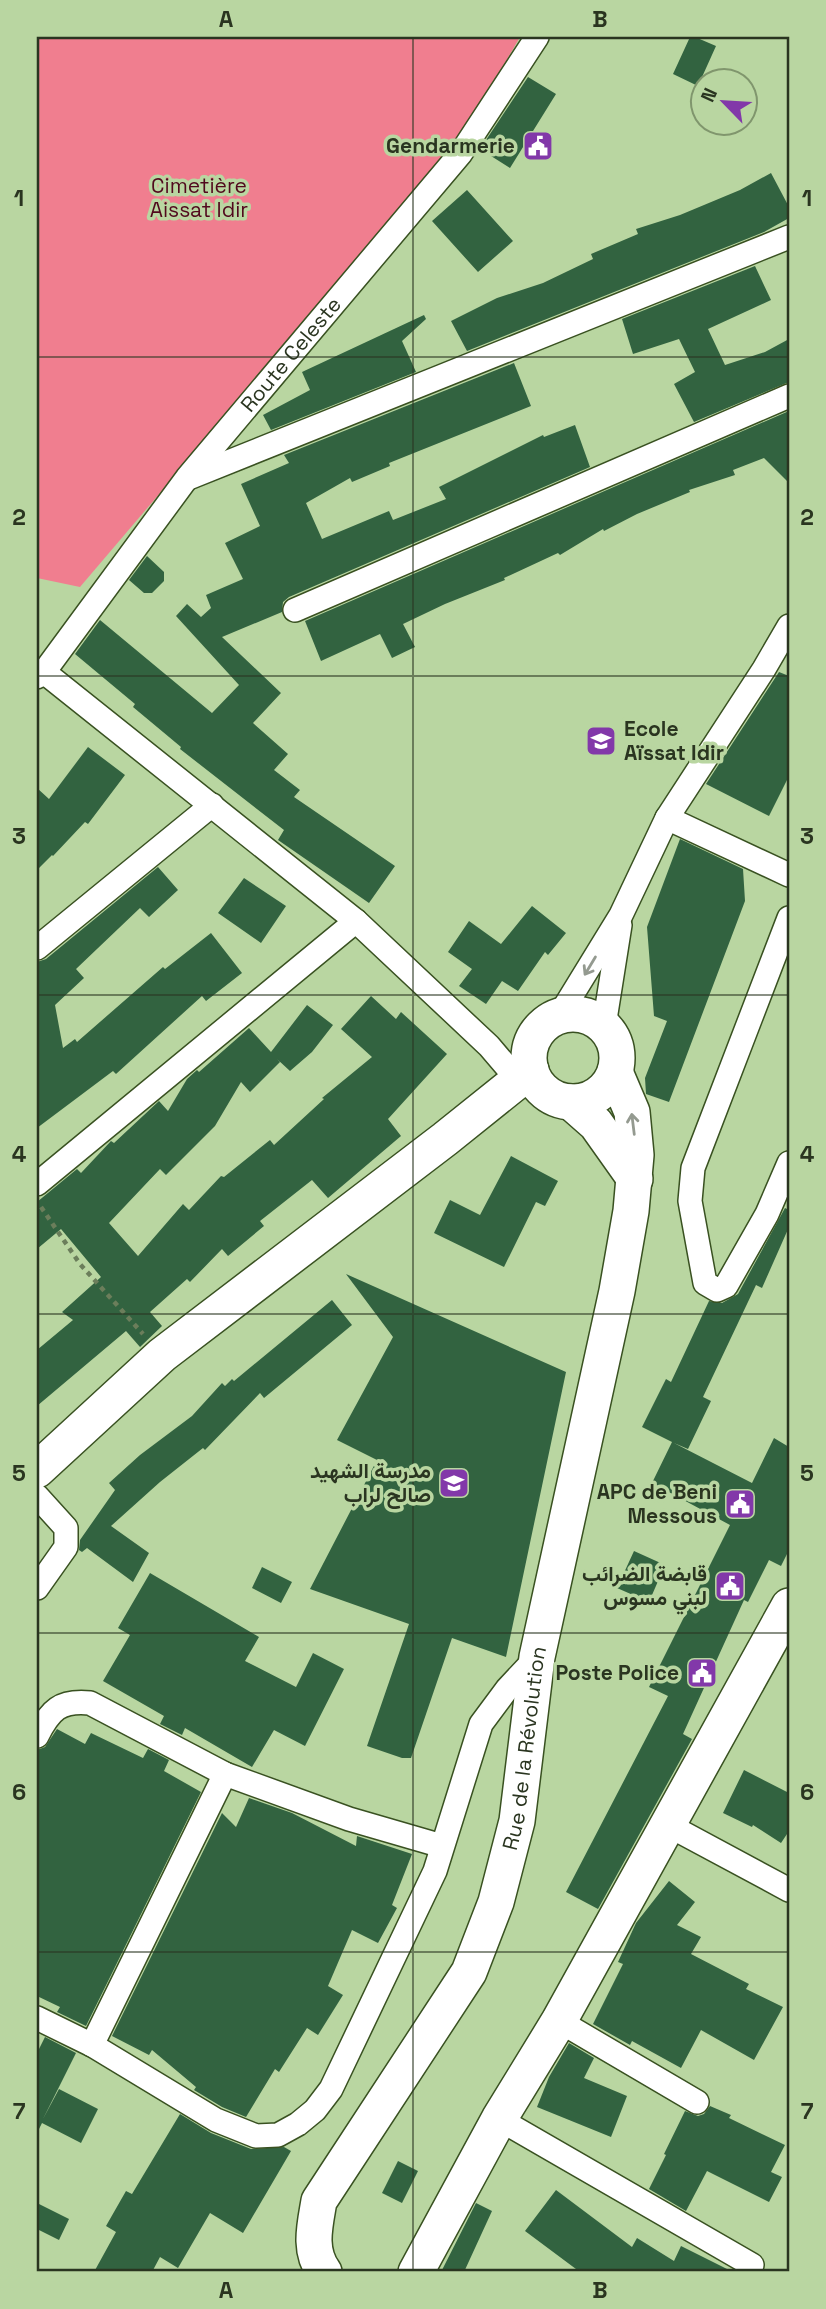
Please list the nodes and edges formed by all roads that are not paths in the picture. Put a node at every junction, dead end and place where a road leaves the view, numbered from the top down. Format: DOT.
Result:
graph roads {
  1 [pos="537,37"];
  2 [pos="789,237"];
  3 [pos="789,396"];
  4 [pos="187,478"];
  5 [pos="295,610"];
  6 [pos="789,626"];
  7 [pos="40,674"];
  8 [pos="212,805"];
  9 [pos="667,818"];
  10 [pos="789,875"];
  11 [pos="621,915"];
  12 [pos="789,918"];
  13 [pos="356,921"];
  14 [pos="37,948"];
  15 [pos="559,1016"];
  16 [pos="604,1026"];
  17 [pos="615,1072"];
  18 [pos="525,1075"];
  19 [pos="571,1102"];
  20 [pos="789,1163"];
  21 [pos="635,1179"];
  22 [pos="37,1184"];
  23 [pos="37,1470"];
  24 [pos="37,1496"];
  25 [pos="37,1588"];
  26 [pos="787,1614"];
  27 [pos="537,1657"];
  28 [pos="37,1736"];
  29 [pos="225,1774"];
  30 [pos="668,1825"];
  31 [pos="442,1846"];
  32 [pos="789,1889"];
  33 [pos="37,2018"];
  34 [pos="559,2021"];
  35 [pos="92,2045"];
  36 [pos="697,2102"];
  37 [pos="499,2119"];
  38 [pos="752,2264"];
  39 [pos="324,2272"];
  40 [pos="416,2272"];
  1 -- 4 [label="street, Route Celeste"];
  2 -- 4 [label="street"];
  3 -- 5 [label="street"];
  4 -- 7 [label="street, Route Celeste"];
  6 -- 9 [label="street"];
  7 -- 8 [label="street"];
  8 -- 13 [label="street"];
  8 -- 14 [label="street"];
  9 -- 10 [label="street"];
  9 -- 11 [label="street"];
  11 -- 15 [label="street, one-way"];
  11 -- 16 [label="street"];
  12 -- 20 [label="street"];
  13 -- 18 [label="street"];
  13 -- 22 [label="street"];
  15 -- 16 [label="main road"];
  15 -- 18 [label="main road"];
  16 -- 17 [label="main road"];
  17 -- 19 [label="main road"];
  21 -- 17 [label="main road, Rue de la Révolution, one-way"];
  18 -- 19 [label="main road"];
  18 -- 23 [label="main road"];
  19 -- 21 [label="main road"];
  21 -- 27 [label="main road, Rue de la Révolution"];
  24 -- 25 [label="street"];
  26 -- 30 [label="main road"];
  27 -- 31 [label="street"];
  27 -- 39 [label="main road, Rue de la Révolution"];
  28 -- 29 [label="street"];
  29 -- 31 [label="street"];
  29 -- 35 [label="street"];
  30 -- 32 [label="street"];
  30 -- 34 [label="main road"];
  31 -- 35 [label="street"];
  33 -- 35 [label="street"];
  34 -- 36 [label="street"];
  34 -- 37 [label="main road"];
  37 -- 38 [label="street"];
  37 -- 40 [label="main road"];
}
